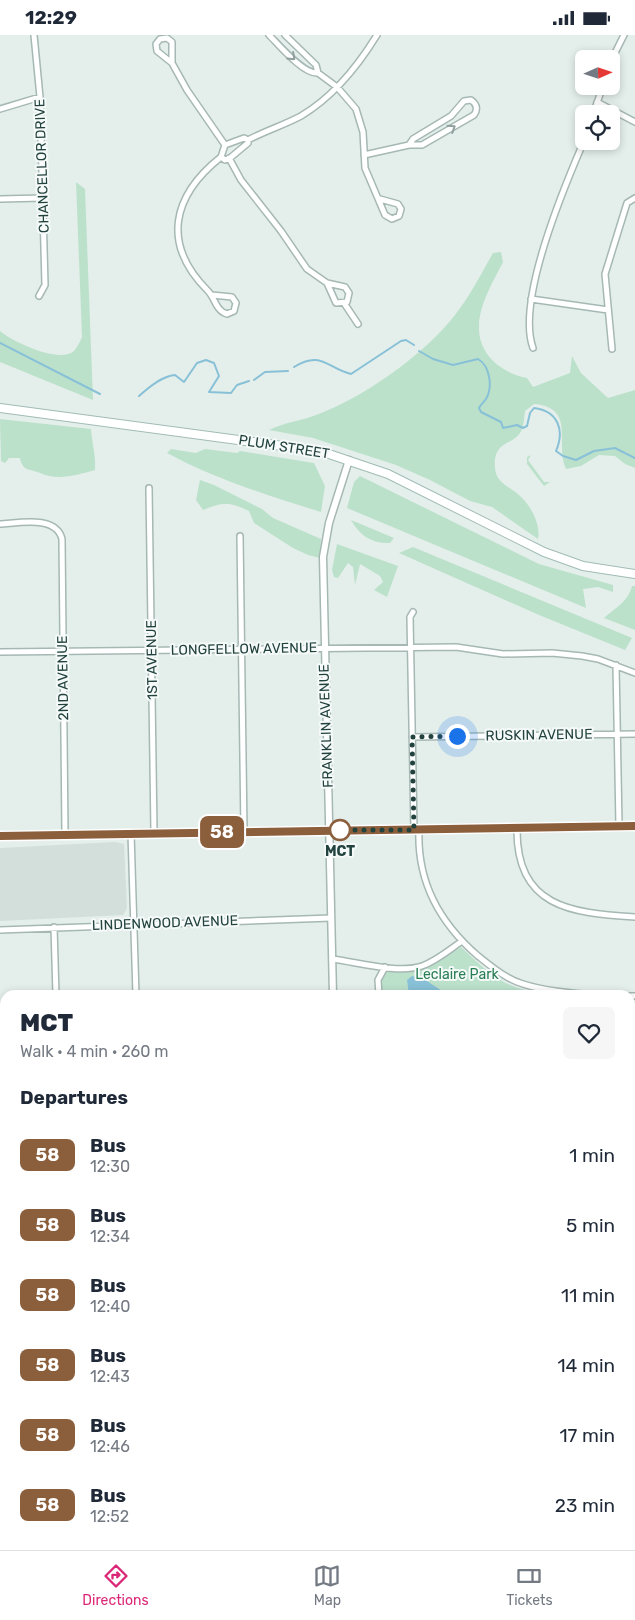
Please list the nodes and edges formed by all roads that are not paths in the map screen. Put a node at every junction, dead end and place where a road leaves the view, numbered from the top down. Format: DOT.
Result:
graph roads {
  1 [pos="34,35"];
  2 [pos="269,35"];
  3 [pos="285,35"];
  4 [pos="378,35"];
  5 [pos="624,35"];
  6 [pos="616,50"];
  7 [pos="172,63"];
  8 [pos="318,73"];
  9 [pos="337,87"];
  10 [pos="600,95"];
  11 [pos="40,97"];
  12 [pos="597,103"];
  13 [pos="0,109"];
  14 [pos="635,122"];
  15 [pos="248,140"];
  16 [pos="225,145"];
  17 [pos="409,145"];
  18 [pos="581,150"];
  19 [pos="364,155"];
  20 [pos="221,157"];
  21 [pos="229,159"];
  22 [pos="43,198"];
  23 [pos="635,198"];
  24 [pos="0,199"];
  25 [pos="380,199"];
  26 [pos="327,283"];
  27 [pos="212,295"];
  28 [pos="39,296"];
  29 [pos="531,299"];
  30 [pos="344,303"];
  31 [pos="608,310"];
  32 [pos="358,325"];
  33 [pos="533,348"];
  34 [pos="612,349"];
  35 [pos="0,408"];
  36 [pos="349,460"];
  37 [pos="149,488"];
  38 [pos="0,524"];
  39 [pos="240,535"];
  40 [pos="635,574"];
  41 [pos="413,612"];
  42 [pos="324,647"];
  43 [pos="411,647"];
  44 [pos="241,649"];
  45 [pos="62,651"];
  46 [pos="152,651"];
  47 [pos="0,652"];
  48 [pos="616,665"];
  49 [pos="635,673"];
  50 [pos="618,734"];
  51 [pos="635,734"];
  52 [pos="412,737"];
  53 [pos="619,826"];
  54 [pos="635,826"];
  55 [pos="518,828"];
  56 [pos="329,830"];
  57 [pos="416,830"];
  58 [pos="131,832"];
  59 [pos="154,832"];
  60 [pos="244,832"];
  61 [pos="65,834"];
  62 [pos="0,836"];
  63 [pos="635,917"];
  64 [pos="331,918"];
  65 [pos="135,924"];
  66 [pos="54,927"];
  67 [pos="0,930"];
  68 [pos="462,941"];
  69 [pos="332,959"];
  70 [pos="384,967"];
  71 [pos="56,990"];
  72 [pos="136,990"];
  73 [pos="333,990"];
  74 [pos="379,990"];
  75 [pos="555,990"];
  1 -- 11 [label="street, CHANCELLOR DRIVE"];
  2 -- 8 [label="street, one-way"];
  3 -- 8 [label="street"];
  4 -- 9 [label="street"];
  5 -- 6 [label="street"];
  7 -- 7 [label="street"];
  7 -- 16 [label="street"];
  8 -- 9 [label="street"];
  9 -- 15 [label="street"];
  9 -- 19 [label="street"];
  10 -- 12 [label="street"];
  11 -- 13 [label="street"];
  11 -- 22 [label="street, CHANCELLOR DRIVE"];
  12 -- 14 [label="street"];
  15 -- 16 [label="street"];
  15 -- 21 [label="street"];
  16 -- 20 [label="street"];
  17 -- 17 [label="street, one-way"];
  17 -- 19 [label="street"];
  18 -- 29 [label="street"];
  19 -- 25 [label="street"];
  20 -- 21 [label="street"];
  20 -- 27 [label="street"];
  21 -- 26 [label="street"];
  22 -- 24 [label="street"];
  22 -- 28 [label="street, CHANCELLOR DRIVE"];
  23 -- 31 [label="street"];
  25 -- 25 [label="street"];
  26 -- 30 [label="street"];
  26 -- 30 [label="street"];
  27 -- 27 [label="street"];
  29 -- 31 [label="street"];
  29 -- 33 [label="street"];
  30 -- 32 [label="street"];
  31 -- 34 [label="street"];
  35 -- 36 [label="main road, PLUM STREET"];
  36 -- 40 [label="main road, PLUM STREET"];
  36 -- 42 [label="street, FRANKLIN AVENUE"];
  37 -- 46 [label="street, 1ST AVENUE"];
  38 -- 45 [label="street, 2ND AVENUE"];
  39 -- 44 [label="street"];
  41 -- 43 [label="street"];
  42 -- 43 [label="street, LONGFELLOW AVENUE"];
  42 -- 44 [label="street, LONGFELLOW AVENUE"];
  42 -- 56 [label="street, FRANKLIN AVENUE"];
  43 -- 48 [label="street, LONGFELLOW AVENUE"];
  43 -- 52 [label="street"];
  44 -- 46 [label="street, LONGFELLOW AVENUE"];
  44 -- 60 [label="street"];
  45 -- 46 [label="street, LONGFELLOW AVENUE"];
  45 -- 47 [label="street, LONGFELLOW AVENUE"];
  45 -- 61 [label="street, 2ND AVENUE"];
  46 -- 59 [label="street, 1ST AVENUE"];
  48 -- 49 [label="street, LONGFELLOW AVENUE"];
  48 -- 50 [label="street"];
  50 -- 51 [label="street, RUSKIN AVENUE"];
  50 -- 52 [label="street, RUSKIN AVENUE"];
  50 -- 53 [label="street"];
  52 -- 57 [label="street"];
  53 -- 54 [label="main road"];
  53 -- 55 [label="main road"];
  55 -- 57 [label="main road"];
  55 -- 63 [label="street"];
  56 -- 57 [label="main road"];
  56 -- 60 [label="main road"];
  56 -- 64 [label="street, FRANKLIN AVENUE"];
  57 -- 68 [label="street"];
  58 -- 59 [label="main road"];
  58 -- 61 [label="main road"];
  58 -- 65 [label="street"];
  59 -- 60 [label="main road"];
  61 -- 62 [label="main road"];
  64 -- 65 [label="street, LINDENWOOD AVENUE"];
  64 -- 69 [label="street, FRANKLIN AVENUE"];
  65 -- 66 [label="street, LINDENWOOD AVENUE"];
  65 -- 72 [label="street"];
  66 -- 67 [label="street, LINDENWOOD AVENUE"];
  66 -- 71 [label="street"];
  68 -- 70 [label="street"];
  68 -- 75 [label="street"];
  69 -- 70 [label="street"];
  69 -- 73 [label="street, FRANKLIN AVENUE"];
  70 -- 74 [label="street"];
}
